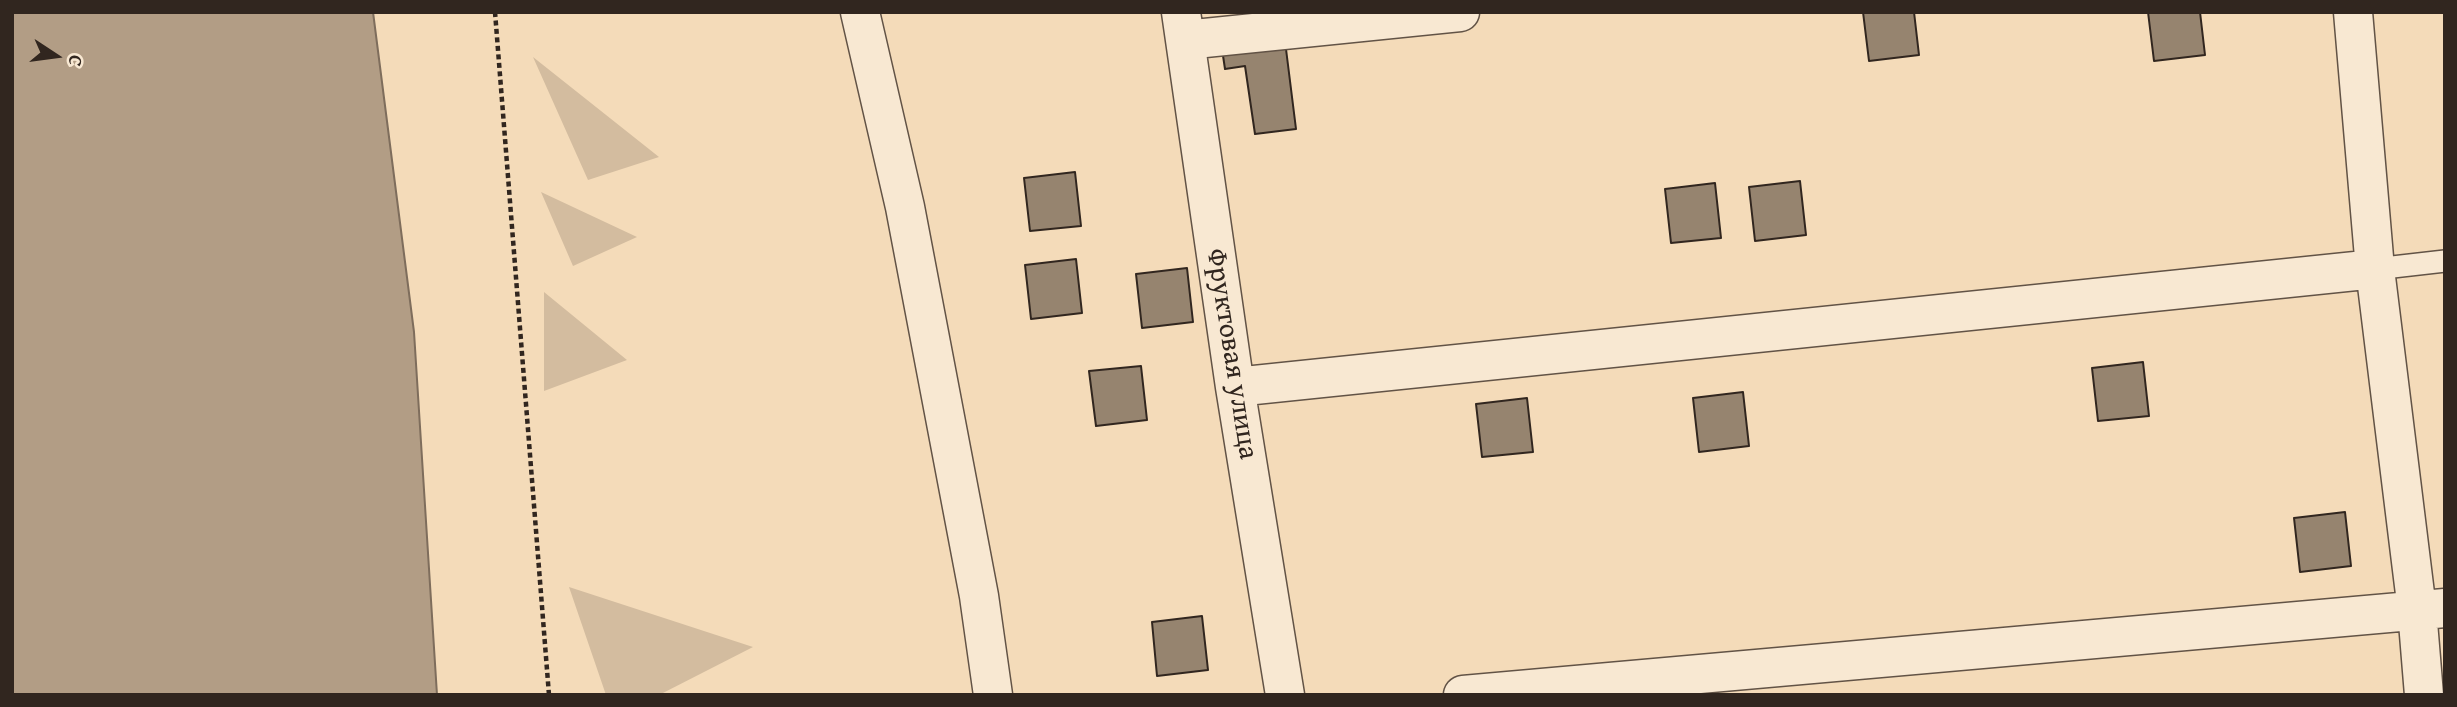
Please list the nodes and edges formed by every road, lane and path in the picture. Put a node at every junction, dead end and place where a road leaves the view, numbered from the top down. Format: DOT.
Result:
graph roads {
  1 [pos="495,12"];
  2 [pos="860,12"];
  3 [pos="1460,12"];
  4 [pos="2353,12"];
  5 [pos="1183,26"];
  6 [pos="2445,261"];
  7 [pos="2375,269"];
  8 [pos="1236,387"];
  9 [pos="2431,609"];
  10 [pos="549,695"];
  11 [pos="993,695"];
  12 [pos="1285,695"];
  13 [pos="1463,695"];
  14 [pos="2424,695"];
  1 -- 10 [label="path"];
  2 -- 11 [label="street"];
  3 -- 5 [label="street"];
  4 -- 7 [label="street"];
  5 -- 8 [label="street, Фруктовая улица"];
  6 -- 7 [label="lane"];
  7 -- 8 [label="street"];
  7 -- 9 [label="street"];
  8 -- 12 [label="street, Фруктовая улица"];
  9 -- 13 [label="street"];
  9 -- 14 [label="street"];
}
